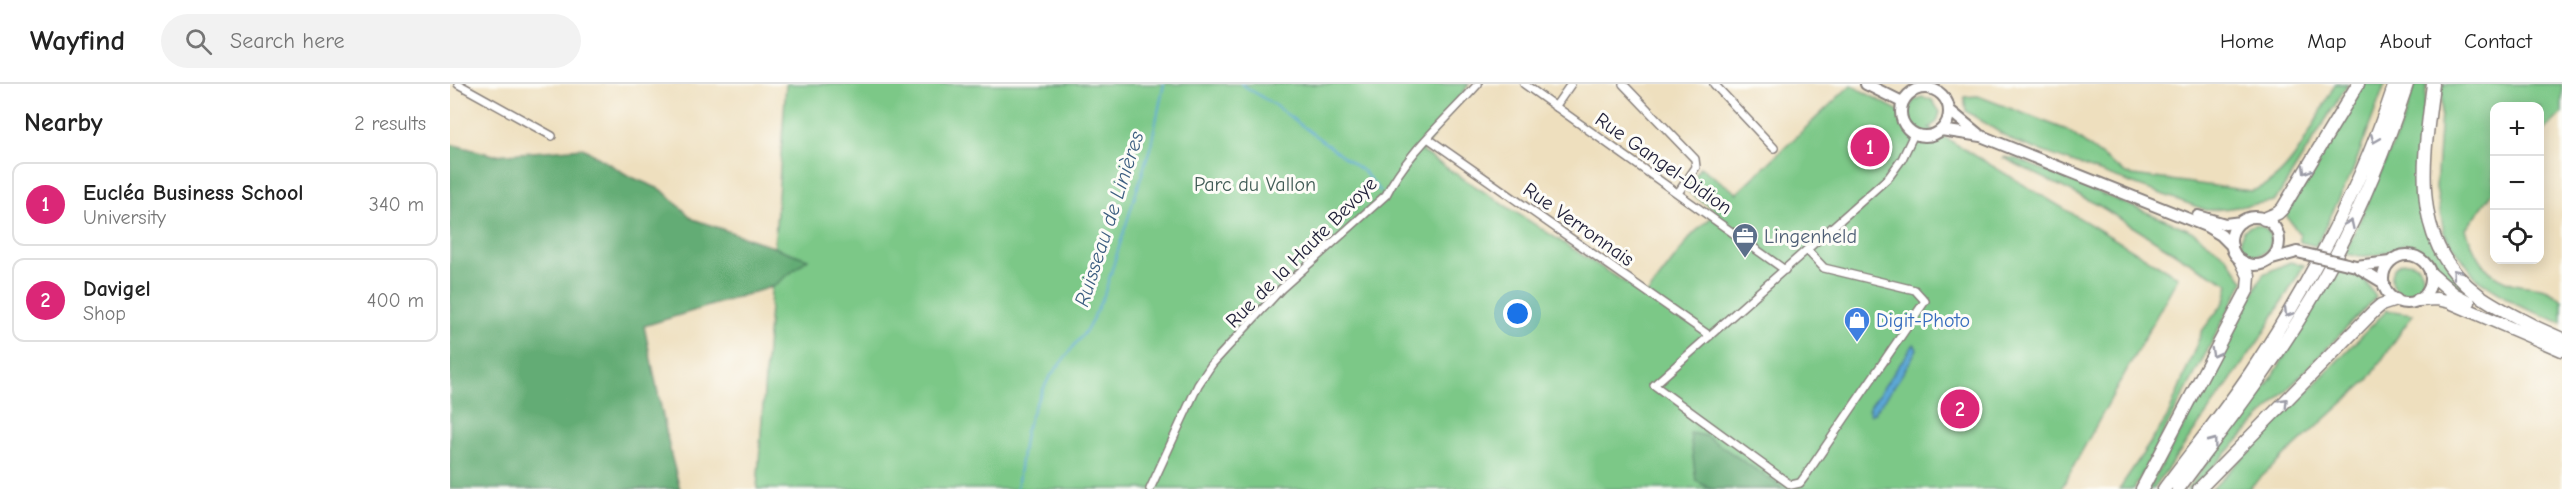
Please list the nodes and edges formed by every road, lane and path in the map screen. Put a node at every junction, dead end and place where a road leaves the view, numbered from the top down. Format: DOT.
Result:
graph roads {
  1 [pos="458,84"];
  2 [pos="1478,84"];
  3 [pos="1524,84"];
  4 [pos="1571,84"];
  5 [pos="1623,84"];
  6 [pos="1714,84"];
  7 [pos="1866,84"];
  8 [pos="2358,84"];
  9 [pos="2395,84"];
  10 [pos="2407,84"];
  11 [pos="2433,84"];
  12 [pos="1936,87"];
  13 [pos="1902,102"];
  14 [pos="1555,107"];
  15 [pos="1949,110"];
  16 [pos="1941,130"];
  17 [pos="1914,134"];
  18 [pos="552,136"];
  19 [pos="1981,136"];
  20 [pos="1429,139"];
  21 [pos="1774,148"];
  22 [pos="2107,186"];
  23 [pos="1678,193"];
  24 [pos="2264,219"];
  25 [pos="2241,222"];
  26 [pos="2279,235"];
  27 [pos="2232,246"];
  28 [pos="1807,250"];
  29 [pos="2297,252"];
  30 [pos="2272,259"];
  31 [pos="2242,262"];
  32 [pos="2390,262"];
  33 [pos="2356,266"];
  34 [pos="1785,270"];
  35 [pos="2431,274"];
  36 [pos="2384,284"];
  37 [pos="2396,300"];
  38 [pos="2418,300"];
  39 [pos="2539,329"];
  40 [pos="1710,336"];
  41 [pos="2562,339"];
  42 [pos="2562,350"];
  43 [pos="1150,489"];
  44 [pos="2142,489"];
  45 [pos="2164,489"];
  46 [pos="2178,489"];
  47 [pos="2199,489"];
  1 -- 18 [label="street"];
  2 -- 20 [label="street, Rue de la Haute Bevoye"];
  3 -- 14 [label="street, Rue Gangel-Didion"];
  4 -- 14 [label="street"];
  5 -- 23 [label="street"];
  6 -- 21 [label="street"];
  7 -- 13 [label="main road"];
  8 -- 24 [label="highway, one-way"];
  9 -- 45 [label="highway, one-way"];
  46 -- 10 [label="highway, one-way"];
  39 -- 11 [label="highway, one-way"];
  12 -- 13 [label="main road"];
  12 -- 15 [label="main road"];
  13 -- 17 [label="main road"];
  14 -- 23 [label="street, Rue Gangel-Didion"];
  15 -- 16 [label="main road"];
  15 -- 19 [label="main road"];
  16 -- 17 [label="main road"];
  16 -- 19 [label="main road"];
  17 -- 28 [label="street"];
  19 -- 22 [label="main road"];
  20 -- 40 [label="street, Rue Verronnais"];
  20 -- 43 [label="street, Rue de la Haute Bevoye"];
  22 -- 25 [label="main road"];
  22 -- 27 [label="main road"];
  23 -- 34 [label="street, Rue Gangel-Didion"];
  24 -- 25 [label="main road"];
  24 -- 26 [label="main road"];
  25 -- 27 [label="main road"];
  26 -- 29 [label="main road"];
  26 -- 30 [label="main road"];
  27 -- 31 [label="main road"];
  28 -- 34 [label="street"];
  28 -- 40 [label="street"];
  29 -- 30 [label="main road"];
  29 -- 33 [label="main road, bridge"];
  30 -- 31 [label="main road"];
  31 -- 44 [label="highway, one-way"];
  32 -- 33 [label="main road"];
  32 -- 35 [label="main road"];
  32 -- 36 [label="main road"];
  33 -- 36 [label="main road"];
  34 -- 40 [label="street"];
  35 -- 38 [label="main road"];
  35 -- 39 [label="highway"];
  36 -- 37 [label="main road"];
  37 -- 38 [label="main road"];
  47 -- 37 [label="highway, one-way"];
  38 -- 42 [label="highway"];
  39 -- 41 [label="highway"];
}
